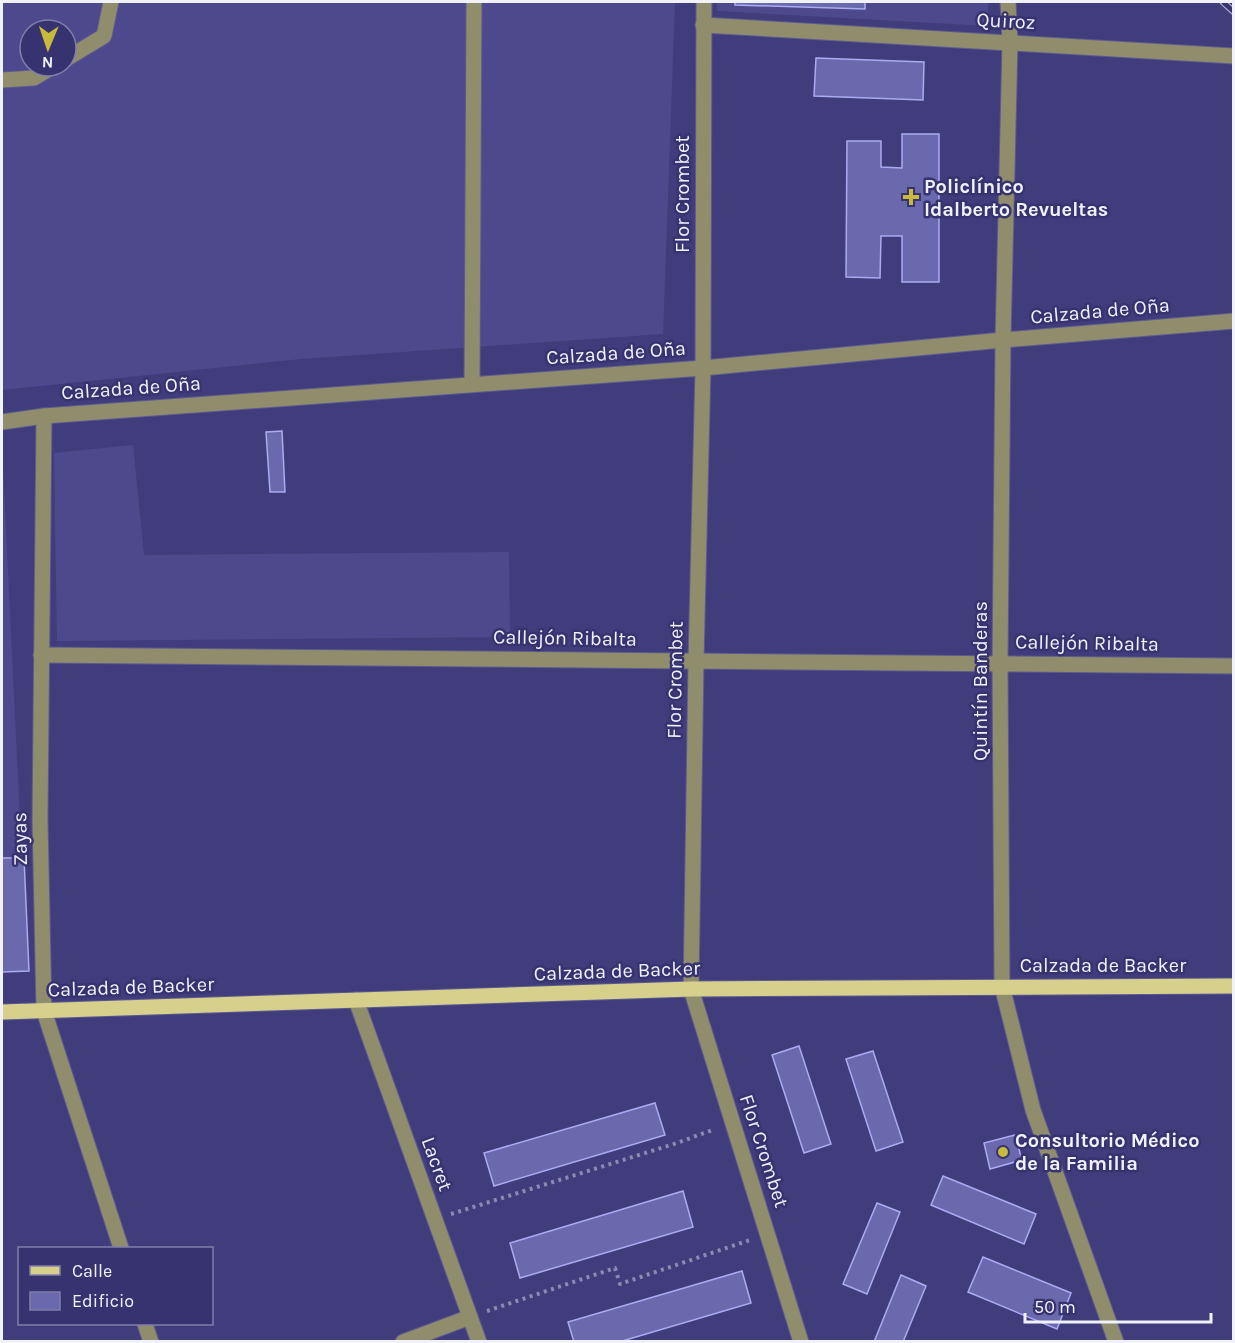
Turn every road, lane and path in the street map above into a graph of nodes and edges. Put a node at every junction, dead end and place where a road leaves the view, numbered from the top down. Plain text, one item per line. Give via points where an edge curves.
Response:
1 (111, 2) edge
2 (474, 2) edge
3 (704, 2) edge
4 (1008, 2) edge
5 (703, 25) junction
6 (1010, 42) junction
7 (78, 52) edge
8 (1233, 56) edge
9 (34, 78) edge
10 (2, 80) edge
11 (1233, 321) edge
12 (1003, 340) junction
13 (703, 368) junction
14 (472, 384) junction
15 (44, 416) junction
16 (2, 422) edge
17 (41, 655) junction
18 (696, 661) junction
19 (1000, 663) junction
20 (1233, 666) edge
21 (1002, 986) junction
22 (1233, 986) edge
23 (691, 989) junction
24 (356, 1000) junction
25 (44, 1011) junction
26 (2, 1012) edge
27 (733, 1123) junction
28 (435, 1219) junction
29 (768, 1234) junction
30 (121, 1247) edge
31 (470, 1317) junction
32 (146, 1325) edge
33 (151, 1341) edge
34 (403, 1341) edge
35 (478, 1341) edge
36 (801, 1341) edge
37 (1116, 1341) edge

1 - 7 street via 104,36
2 - 14 street
3 - 5 street, Flor Crombet
4 - 6 street, Quintín Banderas
5 - 6 street, Quiroz
5 - 13 street, Flor Crombet
6 - 8 street, Quiroz
6 - 12 street, Quintín Banderas
9 - 10 street
11 - 12 street, Calzada de Oña
12 - 13 street, Calzada de Oña
12 - 19 street, Quintín Banderas
13 - 14 street, Calzada de Oña
13 - 18 street, Flor Crombet
14 - 15 street, Calzada de Oña
15 - 16 street, Calzada de Oña
15 - 17 street, Zayas
17 - 18 street, Callejón Ribalta
17 - 25 street, Zayas
18 - 19 street, Callejón Ribalta
18 - 23 street, Flor Crombet
19 - 20 street, Callejón Ribalta
19 - 21 street, Quintín Banderas
21 - 22 main road, Calzada de Backer
21 - 23 main road, Calzada de Backer
21 - 37 street, Quintín Banderas via 1033,1110
23 - 24 main road, Calzada de Backer
23 - 27 street, Flor Crombet
24 - 25 main road, Calzada de Backer
24 - 28 street, Lacret
25 - 26 main road, Calzada de Backer
25 - 30 street, Zayas
27 - 28 path
27 - 29 street, Flor Crombet
28 - 31 street, Lacret
29 - 31 path via 620,1284 615,1268
29 - 36 street, Flor Crombet
31 - 34 street
31 - 35 street, Lacret
32 - 33 street

